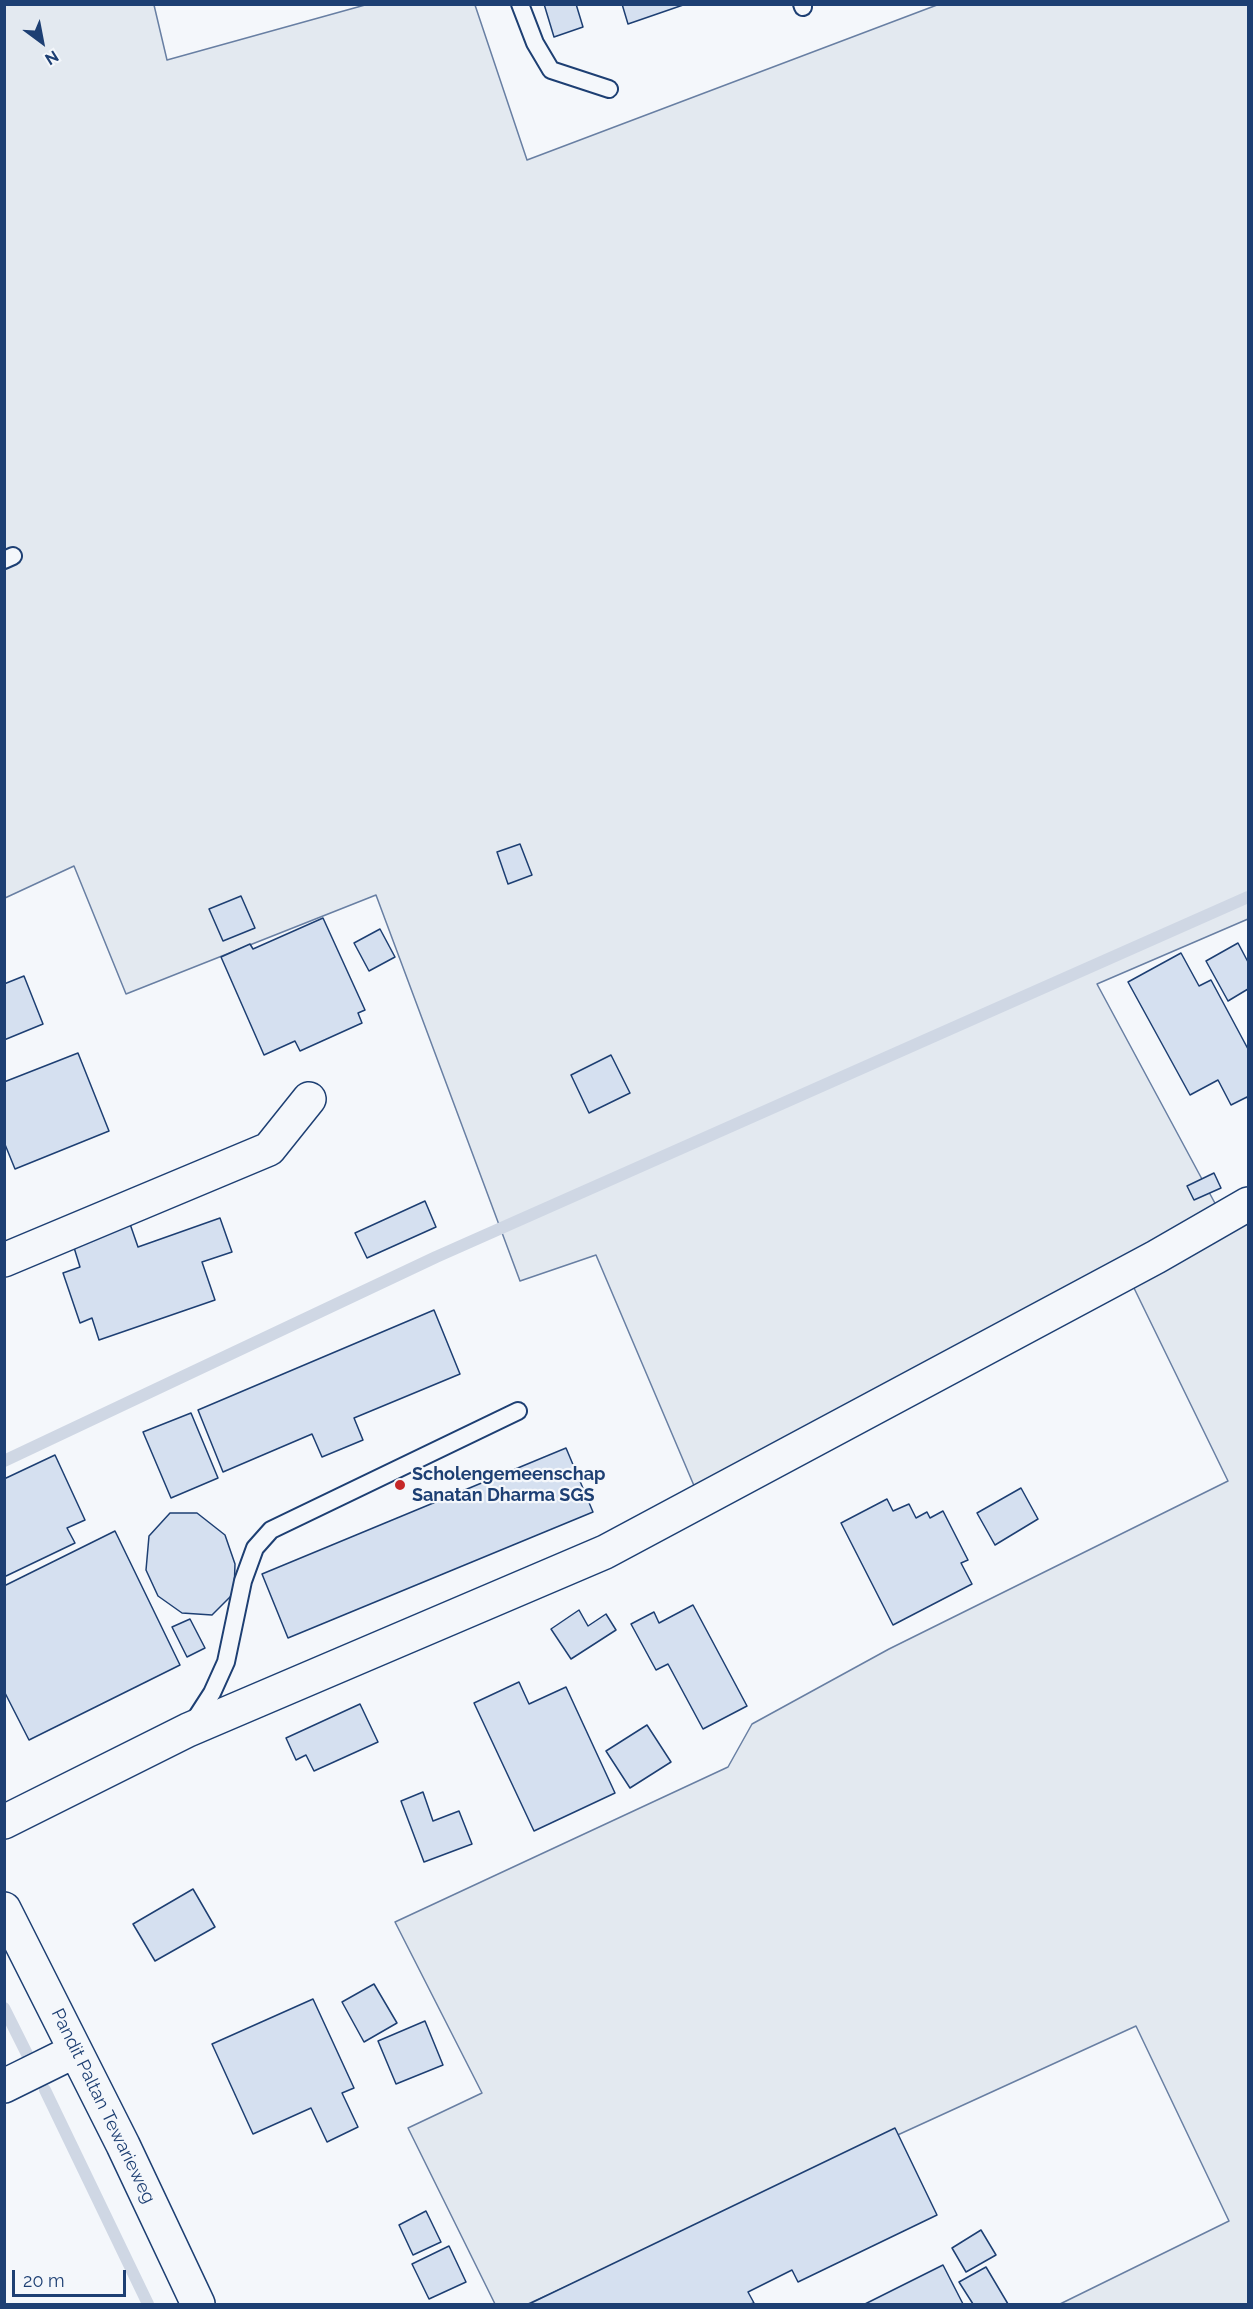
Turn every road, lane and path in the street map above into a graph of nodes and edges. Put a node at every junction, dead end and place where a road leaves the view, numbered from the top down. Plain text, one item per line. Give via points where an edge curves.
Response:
1 (520, 4) edge
2 (609, 89) dead end
3 (309, 1099) dead end
4 (1248, 1204) edge
5 (4, 1260) edge
6 (518, 1411) dead end
7 (188, 1730) junction
8 (4, 1822) edge
9 (4, 1910) edge
10 (75, 2050) junction
11 (4, 2086) edge
12 (198, 2304) edge

1 - 2 lane via 550,70
3 - 5 street via 270,1149
4 - 7 street via 605,1552
6 - 7 lane via 271,1530 255,1548 243,1581 226,1662
7 - 8 street
9 - 10 street, Pandit Paltan Tewarieweg
10 - 11 street
10 - 12 street, Pandit Paltan Tewarieweg

